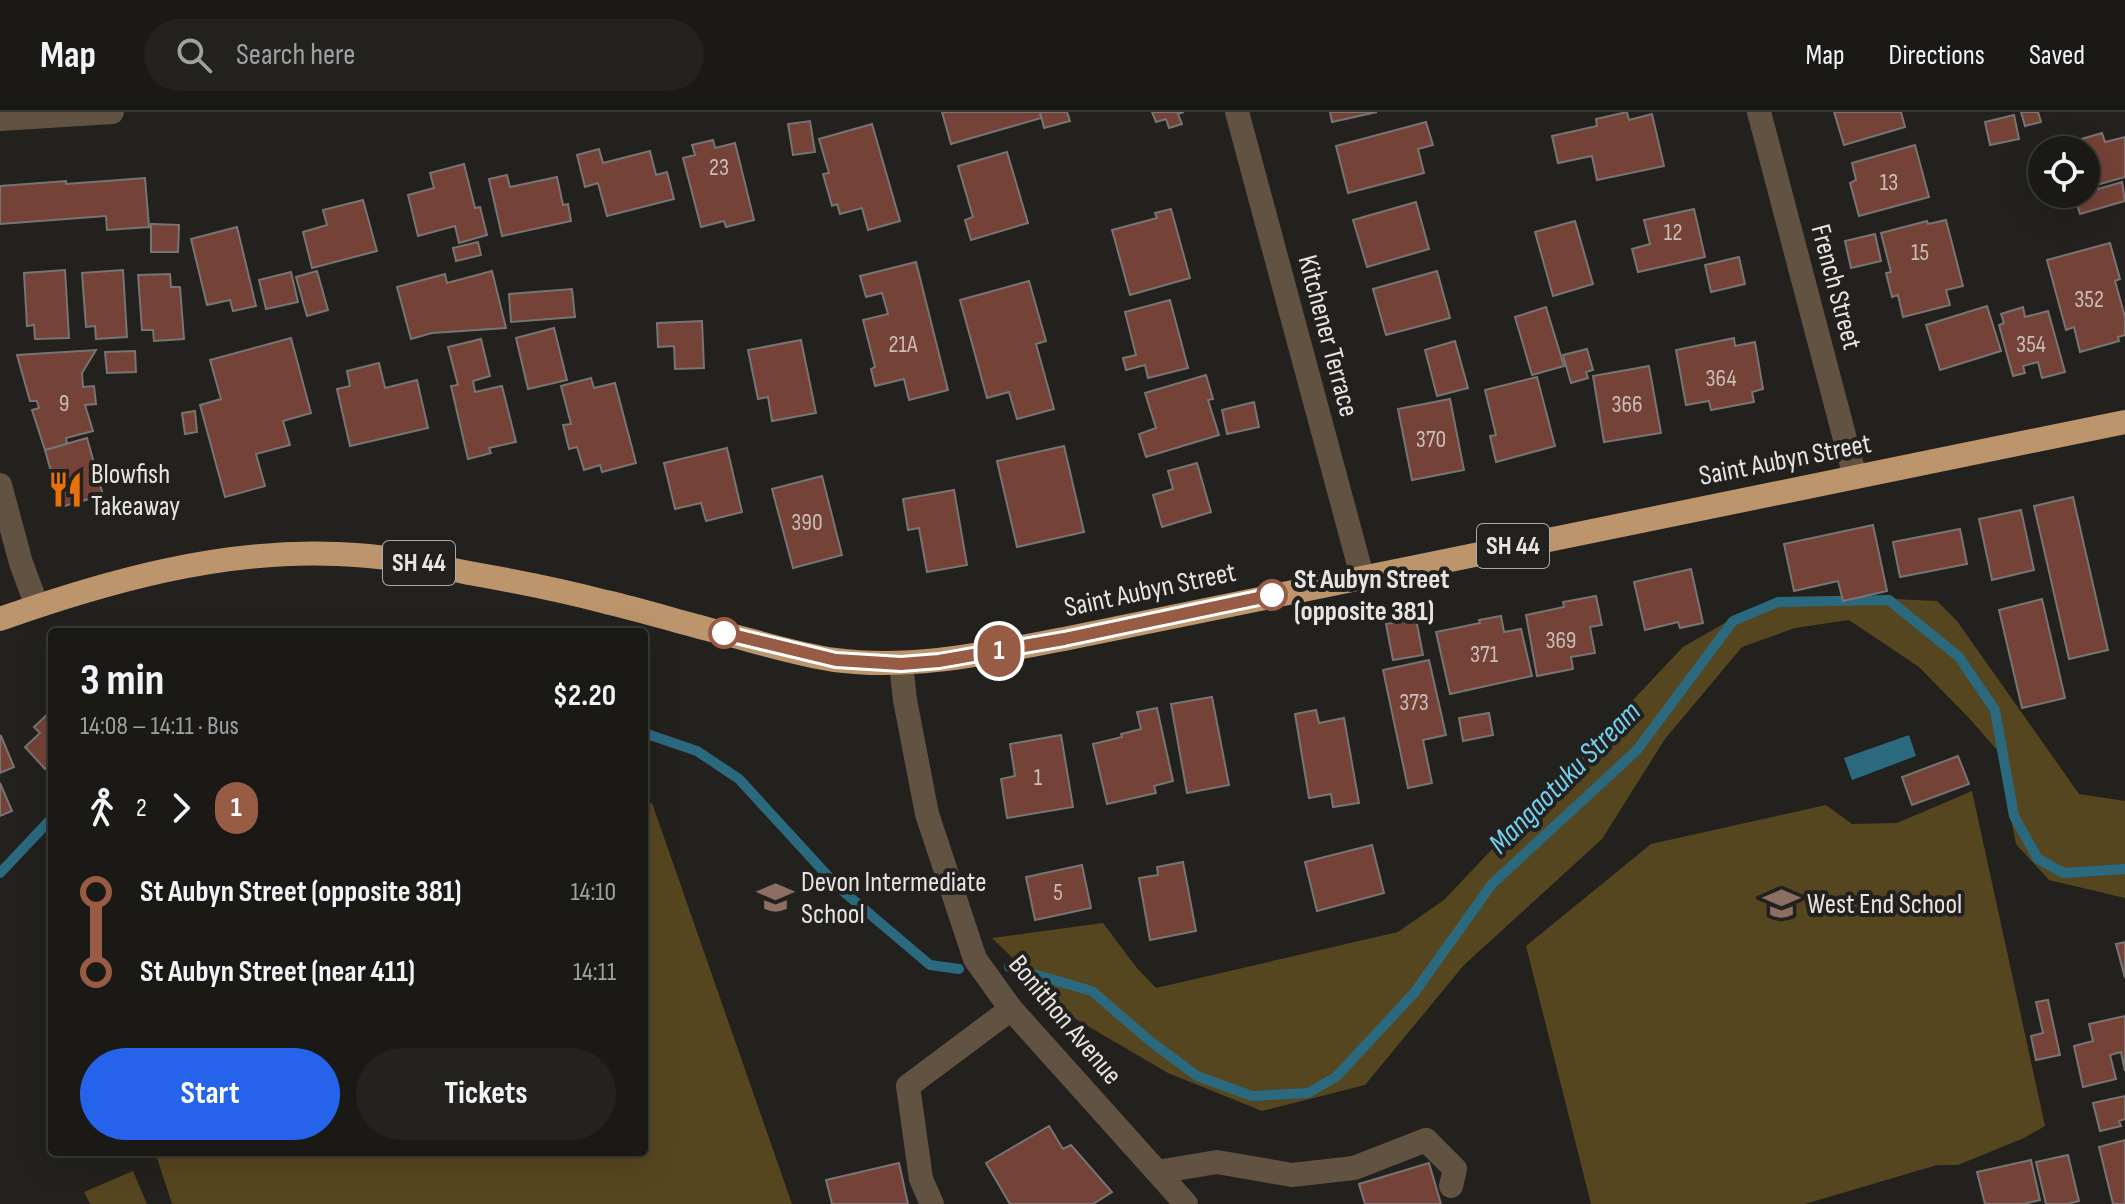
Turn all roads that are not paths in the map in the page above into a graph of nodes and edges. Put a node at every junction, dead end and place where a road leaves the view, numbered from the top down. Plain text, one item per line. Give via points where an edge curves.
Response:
1 (112, 112) edge
2 (1237, 112) edge
3 (1759, 112) edge
4 (0, 119) edge
5 (2125, 422) edge
6 (1855, 477) junction
7 (0, 485) edge
8 (1362, 576) junction
9 (37, 606) junction
10 (0, 619) edge
11 (901, 664) junction
12 (1011, 1009) junction
13 (1157, 1172) junction
14 (1451, 1186) dead end
15 (932, 1204) edge
16 (1186, 1204) edge

1 - 4 street
2 - 8 street, Kitchener Terrace
3 - 6 street, French Street
5 - 6 highway, Saint Aubyn Street / SH 44
6 - 8 highway, Saint Aubyn Street / SH 44
7 - 9 street
8 - 11 highway, Saint Aubyn Street / SH 44 via 1050,641
9 - 10 highway, Saint Aubyn Street / SH 44
9 - 11 highway, Saint Aubyn Street / SH 44 via 209,561 336,554 426,564 606,601 836,660
11 - 12 street, Bonithon Avenue via 927,814 950,888 975,959
12 - 13 street, Bonithon Avenue
12 - 15 street via 908,1086 921,1179
13 - 14 street via 1217,1162 1292,1175 1354,1168 1426,1140 1455,1169
13 - 16 street, Bonithon Avenue

